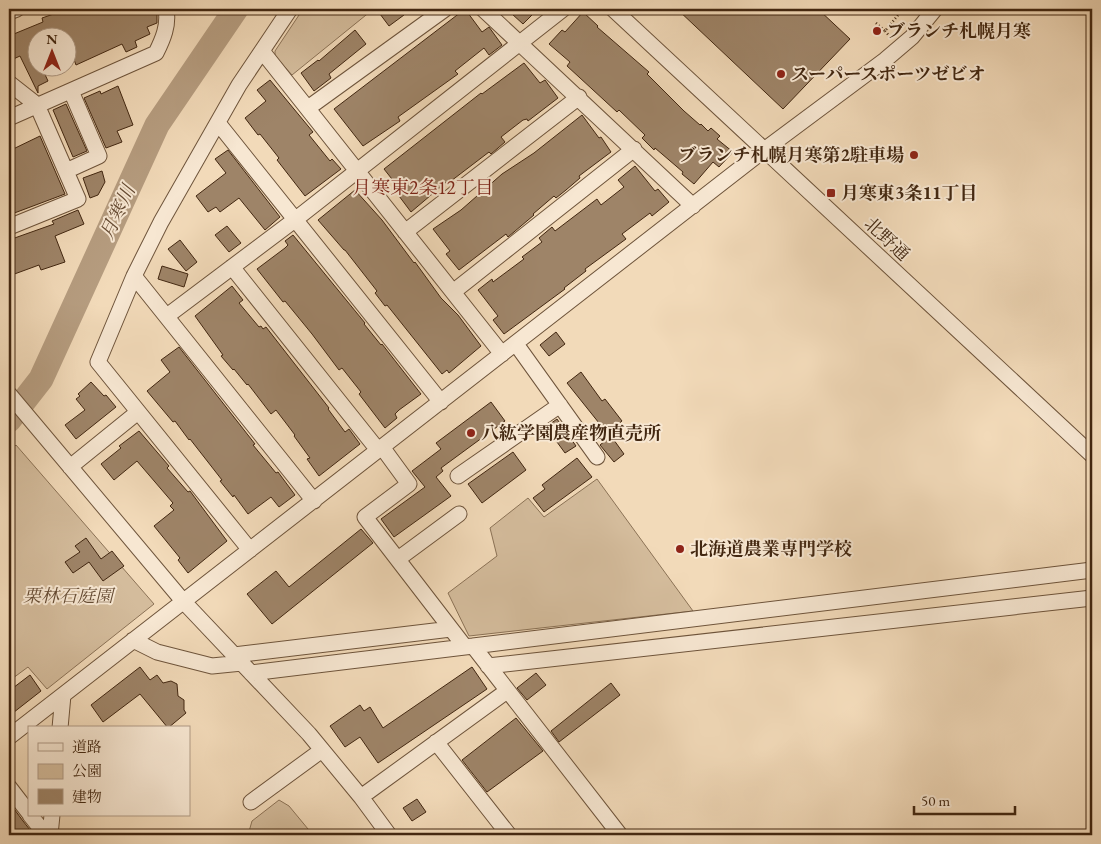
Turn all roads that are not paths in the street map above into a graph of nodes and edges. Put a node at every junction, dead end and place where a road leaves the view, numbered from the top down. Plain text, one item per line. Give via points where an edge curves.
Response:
1 (17, 9) edge
2 (166, 9) edge
3 (290, 9) edge
4 (445, 9) edge
5 (483, 9) edge
6 (563, 9) edge
7 (613, 9) edge
8 (935, 9) edge
9 (9, 12) edge
10 (521, 43) junction
11 (262, 51) junction
12 (9, 82) edge
13 (71, 91) junction
14 (579, 97) junction
15 (38, 105) junction
16 (308, 108) junction
17 (9, 118) edge
18 (218, 123) junction
19 (634, 150) junction
20 (764, 150) junction
21 (66, 171) junction
22 (356, 171) junction
23 (693, 206) junction
24 (296, 219) junction
25 (9, 227) edge
26 (405, 232) junction
27 (232, 267) junction
28 (134, 276) junction
29 (453, 292) junction
30 (168, 316) junction
31 (516, 344) junction
32 (502, 354) junction
33 (9, 394) edge
34 (441, 402) junction
35 (560, 405) junction
36 (138, 412) junction
37 (380, 449) junction
38 (1092, 455) edge
39 (597, 457) dead end
40 (70, 467) junction
41 (458, 476) dead end
42 (314, 501) junction
43 (458, 514) dead end
44 (250, 550) junction
45 (398, 559) junction
46 (1092, 570) edge
47 (1092, 598) edge
48 (183, 601) junction
49 (451, 629) junction
50 (614, 629) junction
51 (133, 640) junction
52 (469, 647) junction
53 (616, 652) junction
54 (242, 664) junction
55 (488, 666) junction
56 (507, 691) junction
57 (63, 695) junction
58 (60, 726) edge
59 (9, 737) edge
60 (436, 742) junction
61 (322, 750) junction
62 (9, 787) edge
63 (361, 797) junction
64 (250, 802) dead end
65 (28, 811) edge
66 (32, 816) edge
67 (52, 816) edge
68 (46, 835) edge
69 (50, 835) edge
70 (389, 835) edge
71 (509, 835) edge
72 (620, 835) edge

1 - 9 street
2 - 13 street via 168,18 156,54
3 - 11 street
4 - 16 street
5 - 10 street
6 - 10 street
7 - 20 street, 北野通
8 - 20 street via 912,37 885,60
10 - 14 street
10 - 22 street
11 - 16 street
11 - 18 street
12 - 15 street
13 - 15 street
13 - 21 street via 99,156
14 - 19 street
14 - 26 street
15 - 17 street
15 - 21 street
16 - 22 street
18 - 24 street
18 - 28 street
19 - 23 street
19 - 29 street
20 - 23 street
20 - 38 street, 北野通
21 - 25 street via 78,199
22 - 24 street
22 - 26 street
23 - 31 street
24 - 27 street
24 - 34 street
26 - 29 street
27 - 30 street
27 - 37 street
28 - 30 street
28 - 36 street via 98,362
29 - 32 street
30 - 42 street
31 - 32 street
31 - 35 street
32 - 34 street
33 - 40 street
34 - 37 street
35 - 39 street
35 - 41 street
36 - 40 street
36 - 44 street
37 - 42 street
37 - 45 street via 409,484 365,517
40 - 48 street
42 - 44 street
43 - 45 street
44 - 48 street
45 - 49 street
46 - 50 street
47 - 53 street
48 - 51 street
48 - 54 street
49 - 52 street
49 - 54 street
50 - 52 street
50 - 53 street
51 - 54 street via 156,652 212,666
51 - 57 street
52 - 54 street
52 - 55 street
53 - 55 street
54 - 61 street
55 - 56 street
56 - 60 street
56 - 72 street
57 - 58 street
57 - 59 street
60 - 63 street
60 - 71 street
61 - 63 street
61 - 64 street
62 - 65 street
63 - 70 street
66 - 68 street
67 - 69 street

